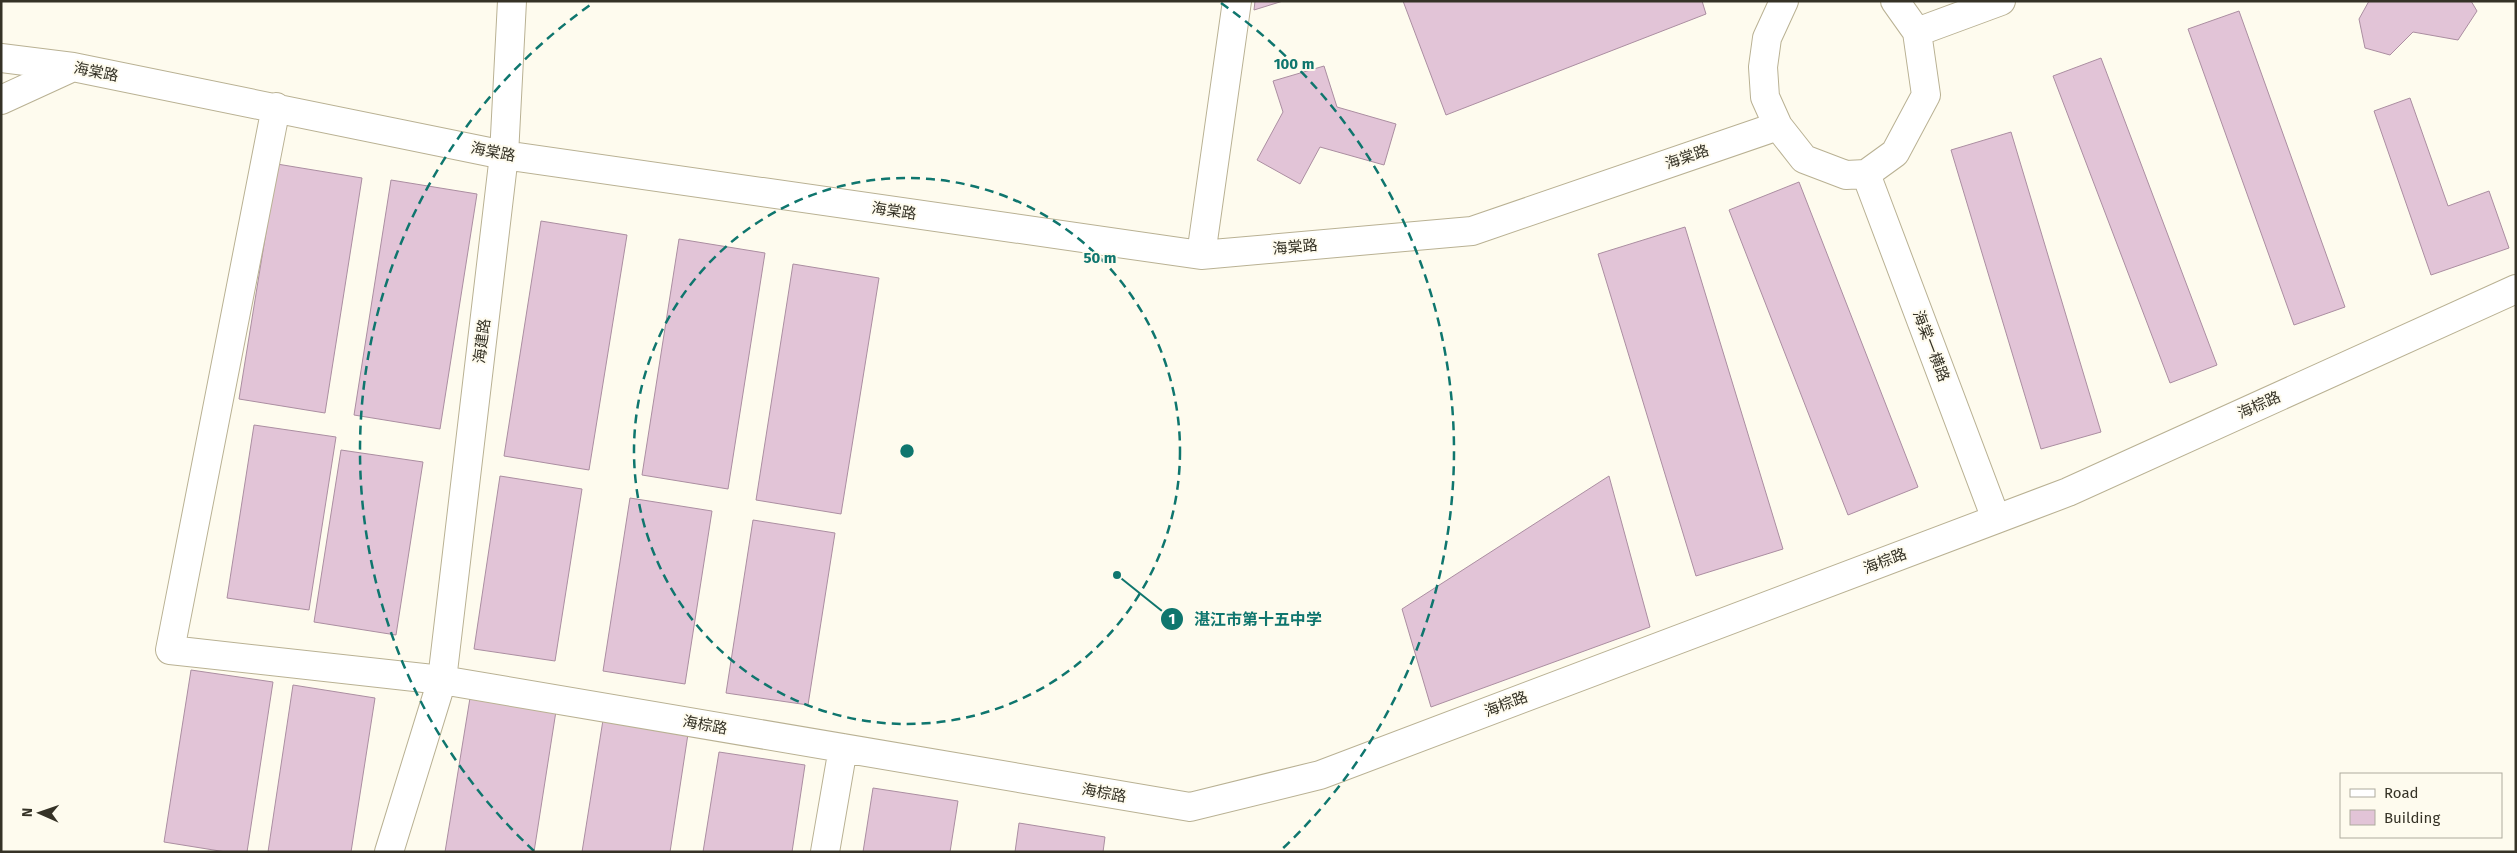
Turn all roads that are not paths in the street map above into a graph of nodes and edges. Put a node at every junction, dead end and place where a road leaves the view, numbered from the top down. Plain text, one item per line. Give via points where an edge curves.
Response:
1 (512, 1) edge
2 (1236, 1) edge
3 (1784, 1) edge
4 (1895, 1) edge
5 (2002, 1) edge
6 (1917, 32) junction
7 (1, 58) edge
8 (73, 67) junction
9 (1, 100) edge
10 (276, 107) junction
11 (1778, 126) junction
12 (504, 155) junction
13 (1866, 174) junction
14 (1201, 255) junction
15 (2516, 289) edge
16 (1996, 519) junction
17 (442, 680) junction
18 (843, 748) junction
19 (389, 852) edge
20 (825, 852) edge

1 - 12 street, 海建路
2 - 14 street
3 - 11 street via 1767,38 1763,67 1765,97
4 - 6 street
5 - 6 street
6 - 13 street via 1926,95 1895,153
7 - 8 street, 海棠路
8 - 9 street
8 - 10 street, 海棠路
10 - 12 street, 海棠路
10 - 17 street, 海棕路 via 170,650
11 - 13 street via 1804,159 1846,175
11 - 14 street, 海棠路 via 1472,231
12 - 14 street, 海棠路
12 - 17 street, 海建路
13 - 16 street, 海棠一横路
15 - 16 street, 海棕路 via 2068,492
16 - 18 street, 海棕路 via 1320,775 1190,807
17 - 18 street, 海棕路
17 - 19 street, 海建路
18 - 20 street

